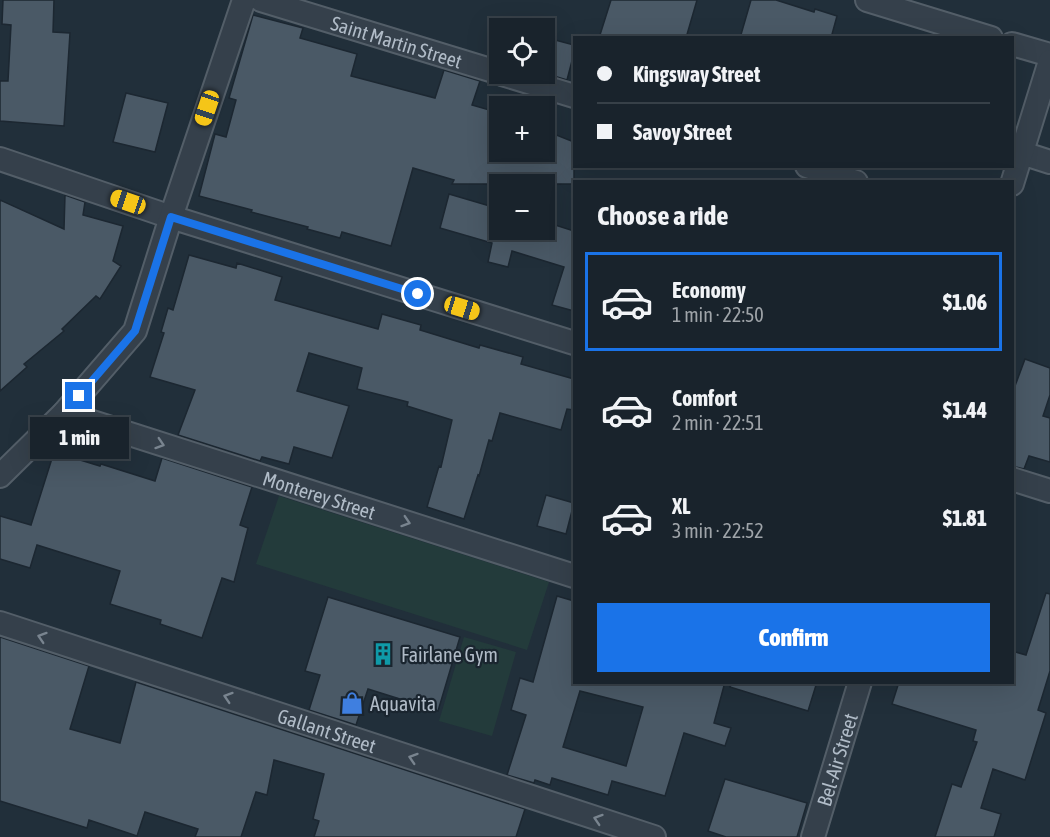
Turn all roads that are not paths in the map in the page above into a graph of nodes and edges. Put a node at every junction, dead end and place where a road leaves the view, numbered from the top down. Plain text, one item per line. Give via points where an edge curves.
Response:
1 (244, 0) edge
2 (261, 0) edge
3 (867, 0) edge
4 (984, 36) edge
5 (1014, 45) edge
6 (1050, 55) edge
7 (1050, 61) edge
8 (489, 69) edge
9 (536, 84) edge
10 (573, 96) edge
11 (1022, 153) junction
12 (0, 159) edge
13 (1050, 162) edge
14 (813, 168) edge
15 (850, 180) edge
16 (1013, 180) edge
17 (171, 217) junction
18 (573, 343) edge
19 (64, 413) junction
20 (0, 476) edge
21 (1014, 480) edge
22 (1050, 491) edge
23 (573, 576) edge
24 (0, 623) edge
25 (859, 684) edge
26 (654, 837) edge
27 (813, 837) edge

1 - 17 street
2 - 8 street, Saint Martin Street
3 - 4 street
5 - 6 street
7 - 11 street
9 - 10 street, Saint Martin Street
11 - 13 street
11 - 16 street
12 - 17 street
14 - 15 street
17 - 18 street
17 - 19 street via 135,331
19 - 20 street
19 -> 23 street, Monterey Street
21 - 22 street
26 -> 24 street, Gallant Street
25 - 27 street, Bel-Air Street

